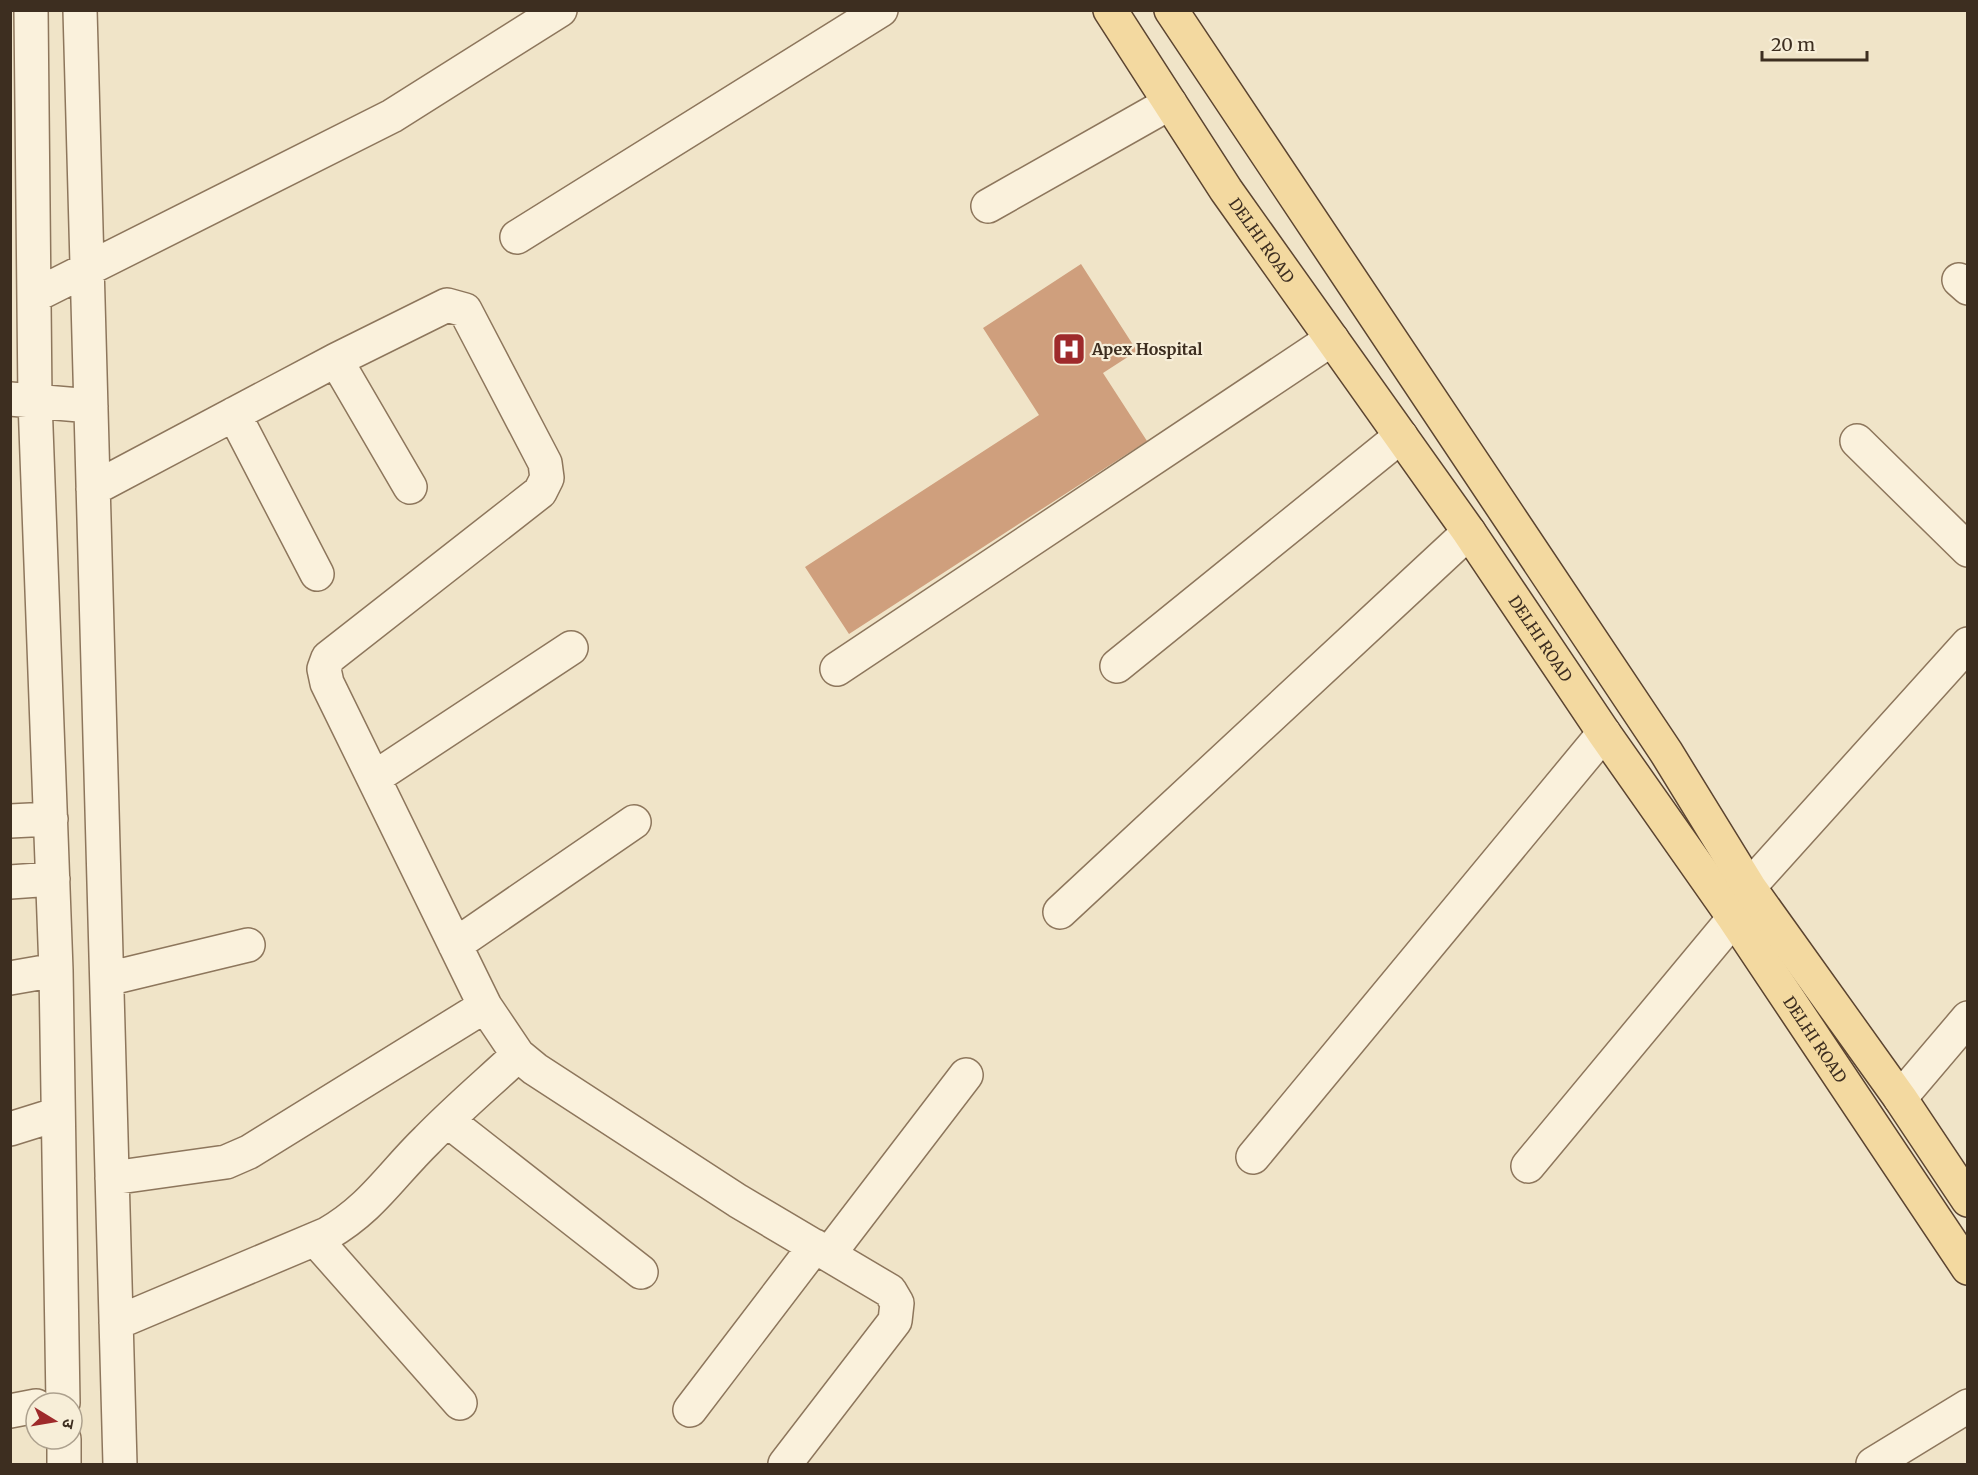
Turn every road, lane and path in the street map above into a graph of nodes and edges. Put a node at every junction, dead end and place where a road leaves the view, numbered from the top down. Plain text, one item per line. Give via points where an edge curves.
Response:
1 (30, 10) edge
2 (80, 10) edge
3 (881, 10) edge
4 (1110, 10) edge
5 (1171, 10) edge
6 (553, 13) edge
7 (1170, 103) junction
8 (988, 206) dead end
9 (517, 237) dead end
10 (87, 271) junction
11 (34, 296) junction
12 (1332, 339) junction
13 (336, 360) junction
14 (23, 400) edge
15 (91, 406) junction
16 (234, 414) junction
17 (1401, 436) junction
18 (1857, 441) dead end
19 (410, 486) dead end
20 (93, 489) junction
21 (1469, 532) junction
22 (1968, 550) edge
23 (317, 574) dead end
24 (1968, 644) edge
25 (571, 648) dead end
26 (1117, 666) dead end
27 (837, 669) dead end
28 (1604, 733) junction
29 (374, 778) junction
30 (51, 819) junction
31 (10, 821) edge
32 (634, 822) dead end
33 (52, 879) junction
34 (10, 882) edge
35 (1749, 887) junction
36 (1060, 912) dead end
37 (1734, 918) junction
38 (248, 945) dead end
39 (455, 945) junction
40 (56, 970) junction
41 (10, 978) edge
42 (107, 979) junction
43 (485, 1006) junction
44 (1968, 1018) edge
45 (518, 1055) junction
46 (966, 1075) dead end
47 (1900, 1098) junction
48 (58, 1114) junction
49 (448, 1121) junction
50 (10, 1129) edge
51 (1253, 1157) dead end
52 (1528, 1166) dead end
53 (112, 1178) junction
54 (1968, 1200) edge
55 (315, 1239) junction
56 (822, 1250) junction
57 (1968, 1268) edge
58 (642, 1272) dead end
59 (116, 1323) junction
60 (54, 1391) edge
61 (460, 1403) dead end
62 (1968, 1406) edge
63 (690, 1410) dead end
64 (120, 1464) edge
65 (785, 1464) edge
66 (1874, 1464) edge

1 - 11 street
2 - 10 street
3 - 9 street
4 - 7 main road, DELHI ROAD
5 - 35 main road via 1666,752
6 - 10 street via 392,116
7 - 8 street
7 - 12 main road, DELHI ROAD via 1226,190
10 - 11 street
10 - 15 street
11 - 14 street
12 - 17 main road, DELHI ROAD
12 - 27 street
13 - 16 street
13 - 19 street
13 - 29 street via 447,305 465,310 546,463 547,478 540,492 328,658 324,669 327,683
14 - 15 street
14 - 30 street
15 - 20 street
16 - 20 street
16 - 23 street
17 - 21 main road, DELHI ROAD
17 - 26 street
18 - 22 street
20 - 42 street
21 - 28 main road, DELHI ROAD
21 - 36 street
24 - 35 street
25 - 29 street
28 - 37 main road, DELHI ROAD
28 - 51 street
29 - 39 street
30 - 31 street
30 - 33 street
32 - 39 street
33 - 34 street
33 - 40 street
35 - 47 main road
37 - 52 street
37 - 57 main road, DELHI ROAD
38 - 42 street
39 - 43 street
40 - 41 street
40 - 48 street
42 - 53 street
43 - 45 street
43 - 53 street via 249,1152 226,1162
44 - 47 street
45 - 49 street
45 - 56 street via 738,1201
46 - 56 street
47 - 54 main road
48 - 50 street
48 - 60 street
49 - 55 street via 372,1202 351,1220
49 - 58 street
53 - 59 street
55 - 59 street
55 - 61 street
56 - 63 street
56 - 65 street via 890,1291 897,1303 895,1321
59 - 64 street
62 - 66 street

